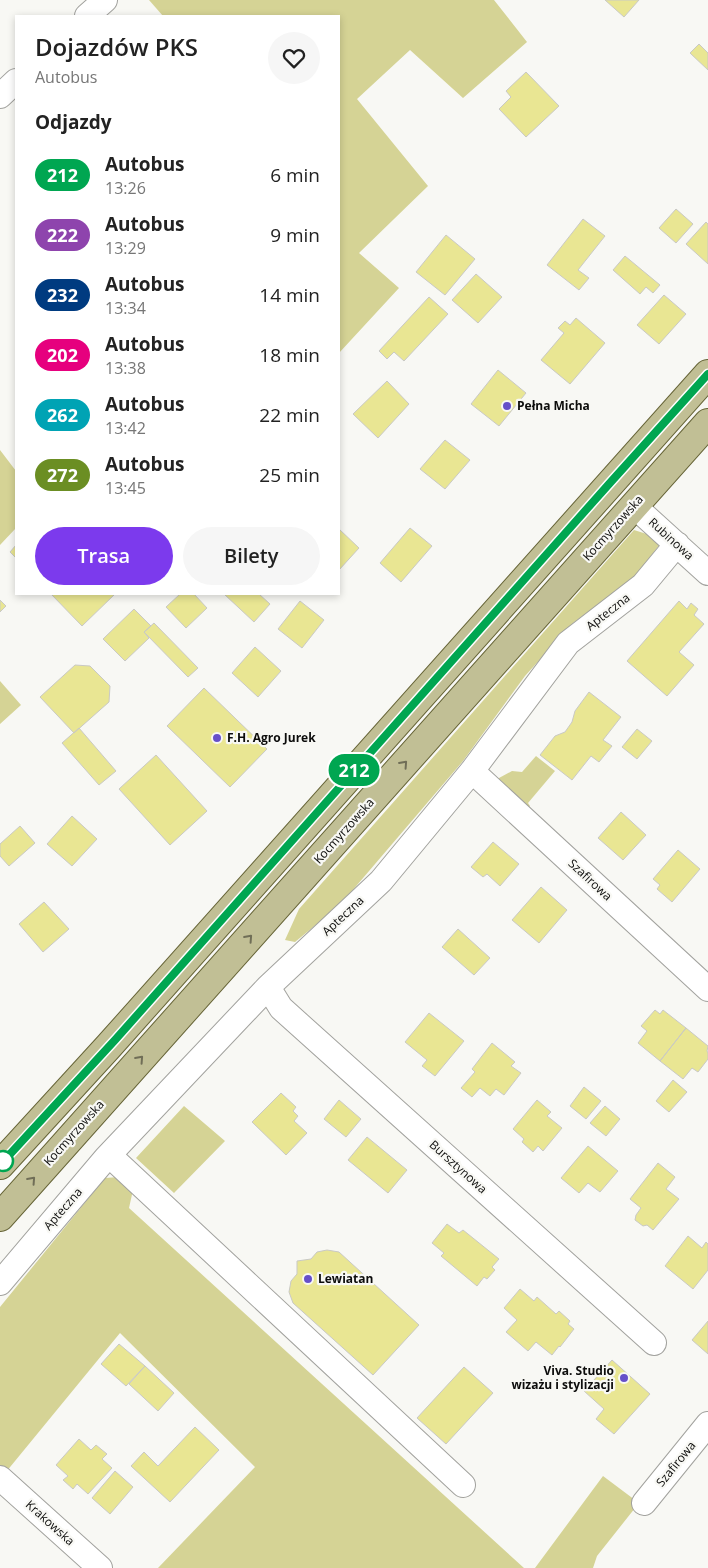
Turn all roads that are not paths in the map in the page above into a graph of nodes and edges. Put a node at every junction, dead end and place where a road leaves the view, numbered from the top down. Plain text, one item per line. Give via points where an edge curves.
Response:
1 (105, 0) edge
2 (88, 15) edge
3 (15, 82) edge
4 (0, 96) edge
5 (708, 374) edge
6 (708, 423) edge
7 (633, 505) junction
8 (677, 544) junction
9 (708, 572) edge
10 (472, 771) junction
11 (268, 987) junction
12 (708, 989) edge
13 (109, 1155) junction
14 (0, 1164) edge
15 (0, 1217) edge
16 (0, 1283) edge
17 (654, 1343) dead end
18 (708, 1424) edge
19 (0, 1478) edge
20 (463, 1484) dead end
21 (644, 1504) dead end
22 (100, 1568) edge

1 - 2 street
3 - 4 street
5 - 14 main road via 115,1040
6 - 7 main road, Kocmyrzowska
7 - 8 street, Rubinowa
15 -> 7 main road, Kocmyrzowska
8 - 9 street, Rubinowa
8 - 10 street, Apteczna via 642,585 568,643
10 - 11 street, Apteczna via 381,881
10 - 12 street, Szafirowa
11 - 13 street, Apteczna
11 - 17 street, Bursztynowa via 281,1008
13 - 16 street, Apteczna
13 - 20 street
18 - 21 street, Szafirowa
19 - 22 street, Krakowska

